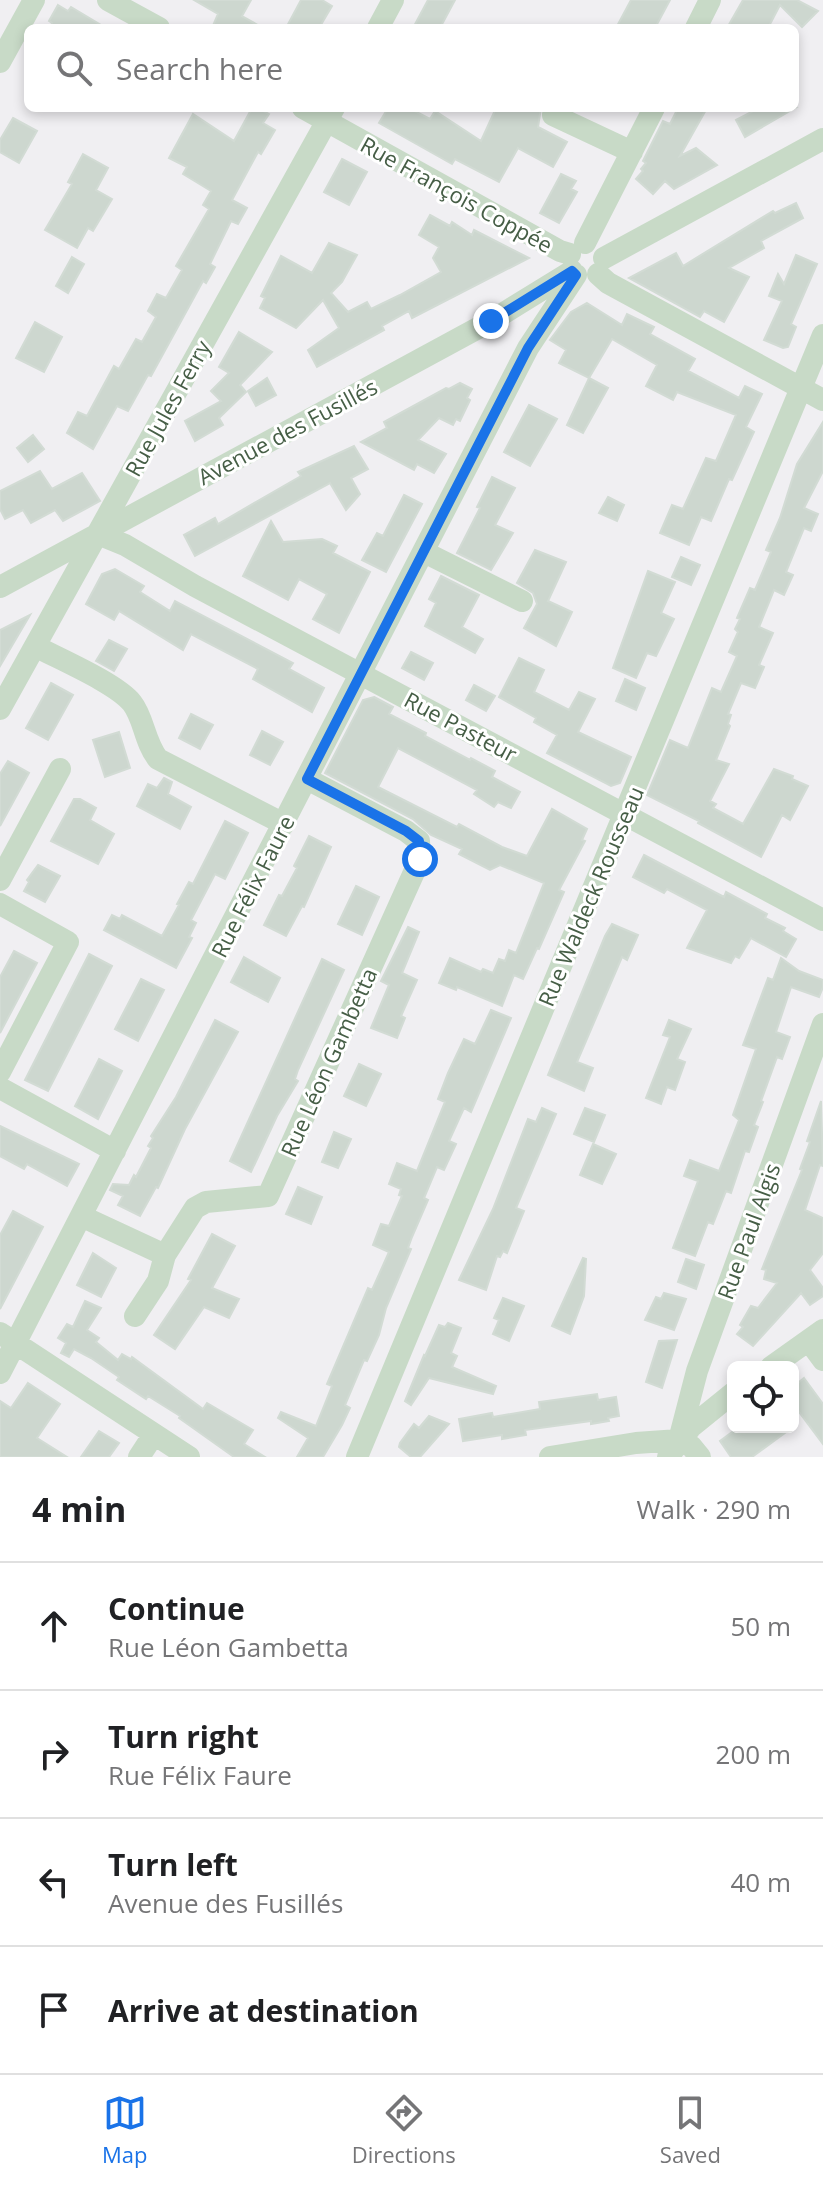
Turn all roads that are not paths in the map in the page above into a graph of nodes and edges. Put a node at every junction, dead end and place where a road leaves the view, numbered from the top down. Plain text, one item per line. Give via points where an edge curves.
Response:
1 (34, 0) edge
2 (108, 0) edge
3 (393, 0) edge
4 (710, 0) edge
5 (152, 24) edge
6 (380, 24) edge
7 (698, 24) edge
8 (0, 62) edge
9 (652, 112) edge
10 (330, 114) edge
11 (553, 115) dead end
12 (823, 139) edge
13 (632, 152) junction
14 (584, 263) junction
15 (823, 335) edge
16 (801, 388) junction
17 (823, 400) edge
18 (98, 534) junction
19 (424, 552) junction
20 (0, 587) edge
21 (522, 601) dead end
22 (35, 646) junction
23 (362, 673) junction
24 (0, 709) edge
25 (60, 769) dead end
26 (307, 779) junction
27 (624, 814) junction
28 (284, 824) junction
29 (0, 880) edge
30 (0, 904) edge
31 (823, 920) edge
32 (823, 1024) edge
33 (0, 1072) edge
34 (0, 1088) edge
35 (115, 1151) junction
36 (81, 1216) junction
37 (165, 1255) junction
38 (135, 1316) dead end
39 (816, 1335) edge
40 (8, 1338) edge
41 (823, 1360) edge
42 (779, 1361) edge
43 (0, 1373) edge
44 (727, 1398) edge
45 (154, 1434) junction
46 (674, 1448) edge
47 (139, 1457) edge
48 (189, 1457) edge
49 (357, 1457) edge
50 (550, 1457) edge
51 (700, 1457) edge

1 - 8 street
2 - 5 street
3 - 6 street
4 - 7 street
9 - 13 street, Rue Félix Faure
10 - 14 street, Rue François Coppée
10 - 18 street, Rue Jules Ferry
11 - 13 street
12 - 14 street, Avenue des Fusillés
13 - 14 street, Rue Félix Faure
14 - 16 street, Rue François Coppée via 608,283
14 - 18 street, Avenue des Fusillés via 503,314
14 - 19 street, Rue Félix Faure via 528,348
15 - 16 street, Rue Waldeck Rousseau
16 - 17 street, Rue François Coppée
16 - 27 street, Rue Waldeck Rousseau
18 - 20 street, Avenue des Fusillés
18 - 22 street, Rue Jules Ferry
18 - 23 street, Rue Pasteur
19 - 21 street
19 - 23 street, Rue Félix Faure
22 - 24 street, Rue Jules Ferry
22 - 28 street via 122,693 134,705 158,759
23 - 26 street, Rue Félix Faure
23 - 27 street, Rue Pasteur
25 - 29 street
26 - 28 street, Rue Félix Faure
26 - 37 street, Rue Léon Gambetta via 406,831 419,841 420,859 268,1196 206,1202 195,1208
27 - 31 street, Rue Pasteur
27 - 49 street, Rue Waldeck Rousseau
28 - 35 street, Rue Félix Faure
30 - 33 street via 68,942
32 - 46 street, Rue Paul Algis
34 - 35 street
35 - 36 street, Rue Félix Faure
36 - 37 street
36 - 40 street, Rue Félix Faure
37 - 38 street via 158,1281
39 - 41 street
39 - 42 street
40 - 43 street, Rue Félix Faure
40 - 45 street
44 - 46 street
45 - 47 street
45 - 48 street
46 - 50 street via 636,1443
46 - 51 street via 691,1446

